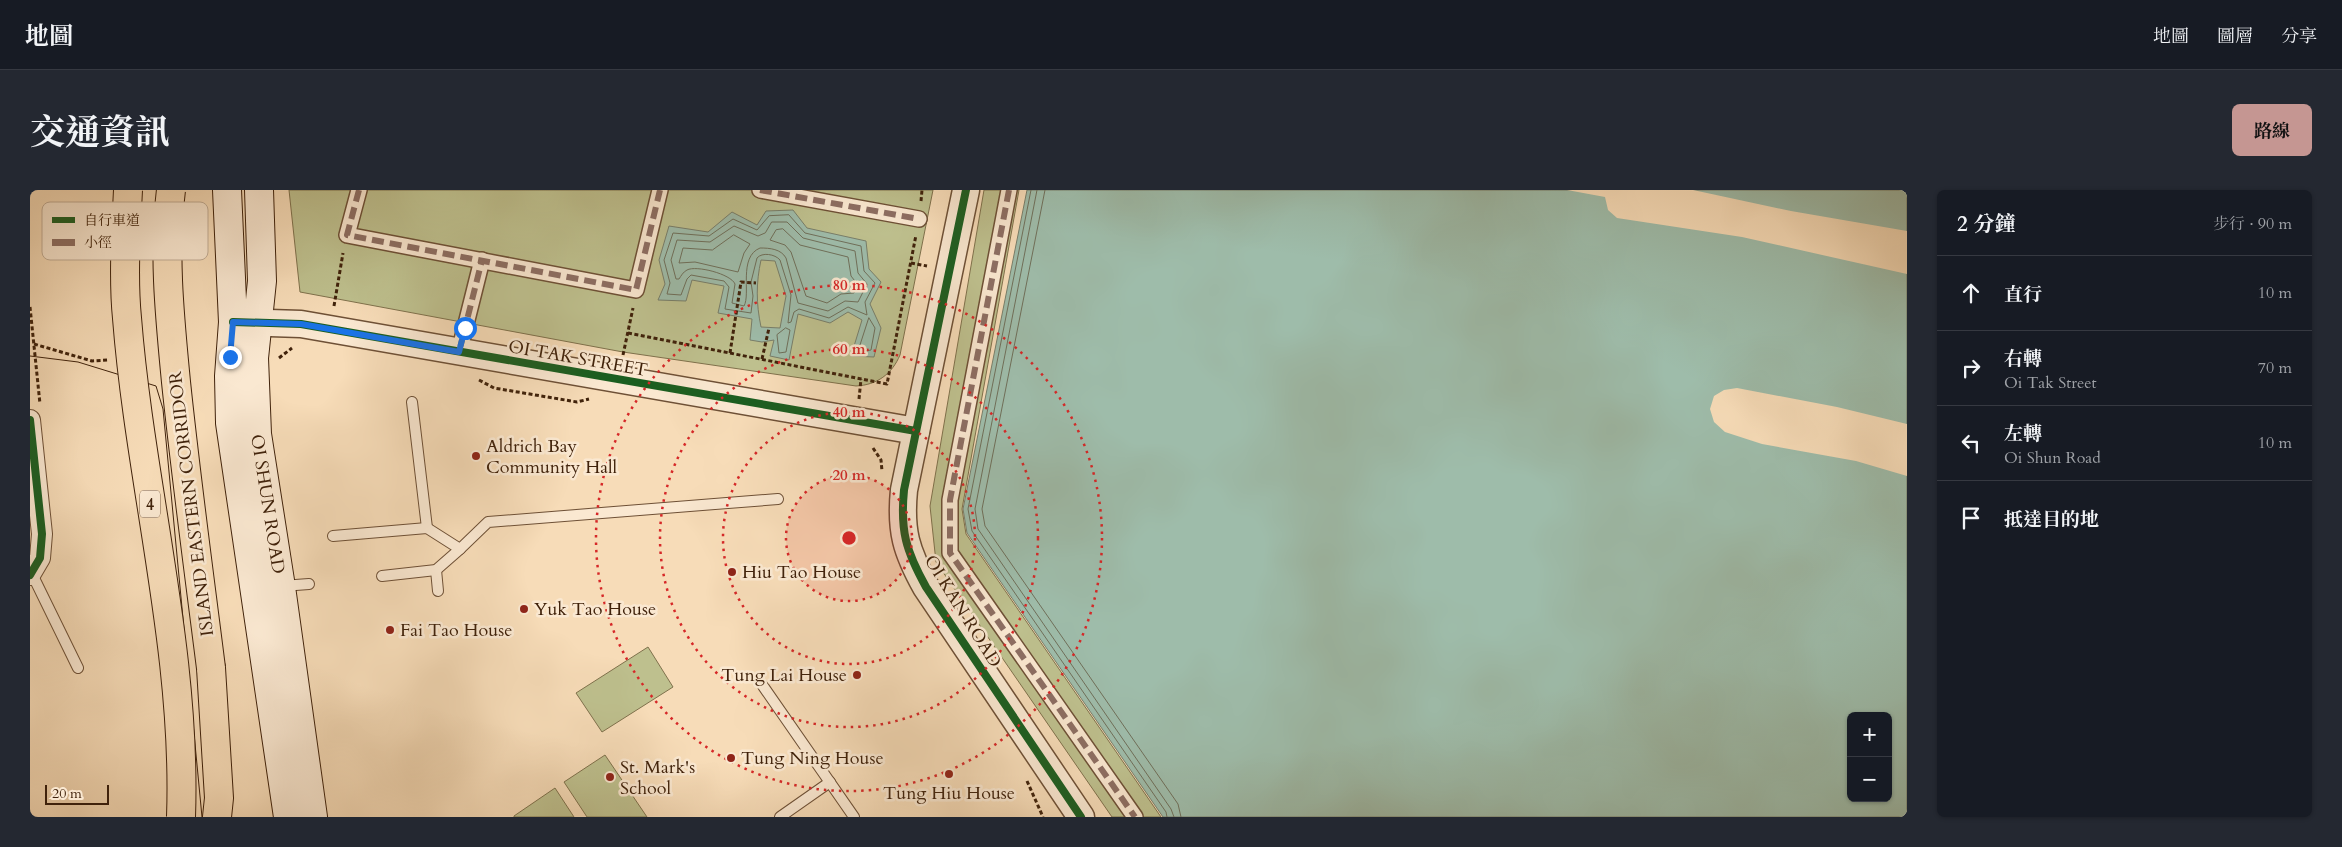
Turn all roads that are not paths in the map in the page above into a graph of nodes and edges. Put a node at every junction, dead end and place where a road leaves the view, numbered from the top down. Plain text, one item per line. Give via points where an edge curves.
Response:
1 (227, 190) edge
2 (258, 190) edge
3 (359, 190) edge
4 (660, 190) edge
5 (760, 190) edge
6 (966, 190) edge
7 (1009, 190) edge
8 (919, 219) road end
9 (127, 260) edge
10 (169, 260) edge
11 (482, 260) junction
12 (246, 322) junction
13 (459, 352) junction
14 (412, 402) dead end
15 (30, 420) edge
16 (916, 432) junction
17 (778, 499) dead end
18 (427, 528) junction
19 (333, 536) dead end
20 (460, 549) junction
21 (436, 570) junction
22 (31, 574) edge
23 (382, 576) dead end
24 (309, 584) dead end
25 (281, 587) junction
26 (438, 591) dead end
27 (78, 668) dead end
28 (762, 686) dead end
29 (830, 782) junction
30 (219, 811) edge
31 (181, 817) edge
32 (288, 817) edge
33 (313, 817) edge
34 (780, 817) edge
35 (854, 817) edge
36 (1082, 817) edge
37 (1135, 817) edge

1 - 12 main road, OI SHUN ROAD
2 - 12 main road, OI SHUN ROAD via 262,281
3 - 11 street via 347,235
4 - 11 street via 636,290
5 - 8 street
6 - 16 street, OI KAN ROAD
7 - 37 street via 950,500 950,553
9 - 31 highway, ISLAND EASTERN CORRIDOR / 4, bridge via 127,317 142,451 171,644 182,776
10 - 30 highway, ISLAND EASTERN CORRIDOR, bridge via 169,309 182,445 211,668
11 - 13 street
12 - 13 street, OI TAK STREET via 301,324
12 - 25 main road, OI SHUN ROAD via 254,358 256,434
12 - 32 main road, OI SHUN ROAD via 229,376 230,423
13 - 16 street, OI TAK STREET
14 - 18 lane
15 - 22 street via 42,534 40,558
16 - 36 street, OI KAN ROAD via 904,490 902,518 906,544 914,565
17 - 20 lane via 488,522
18 - 19 lane
18 - 20 lane
20 - 21 lane
21 - 23 lane
21 - 26 lane
22 - 27 lane
24 - 25 lane
25 - 33 main road, OI SHUN ROAD
28 - 29 lane
29 - 34 lane
29 - 35 lane

